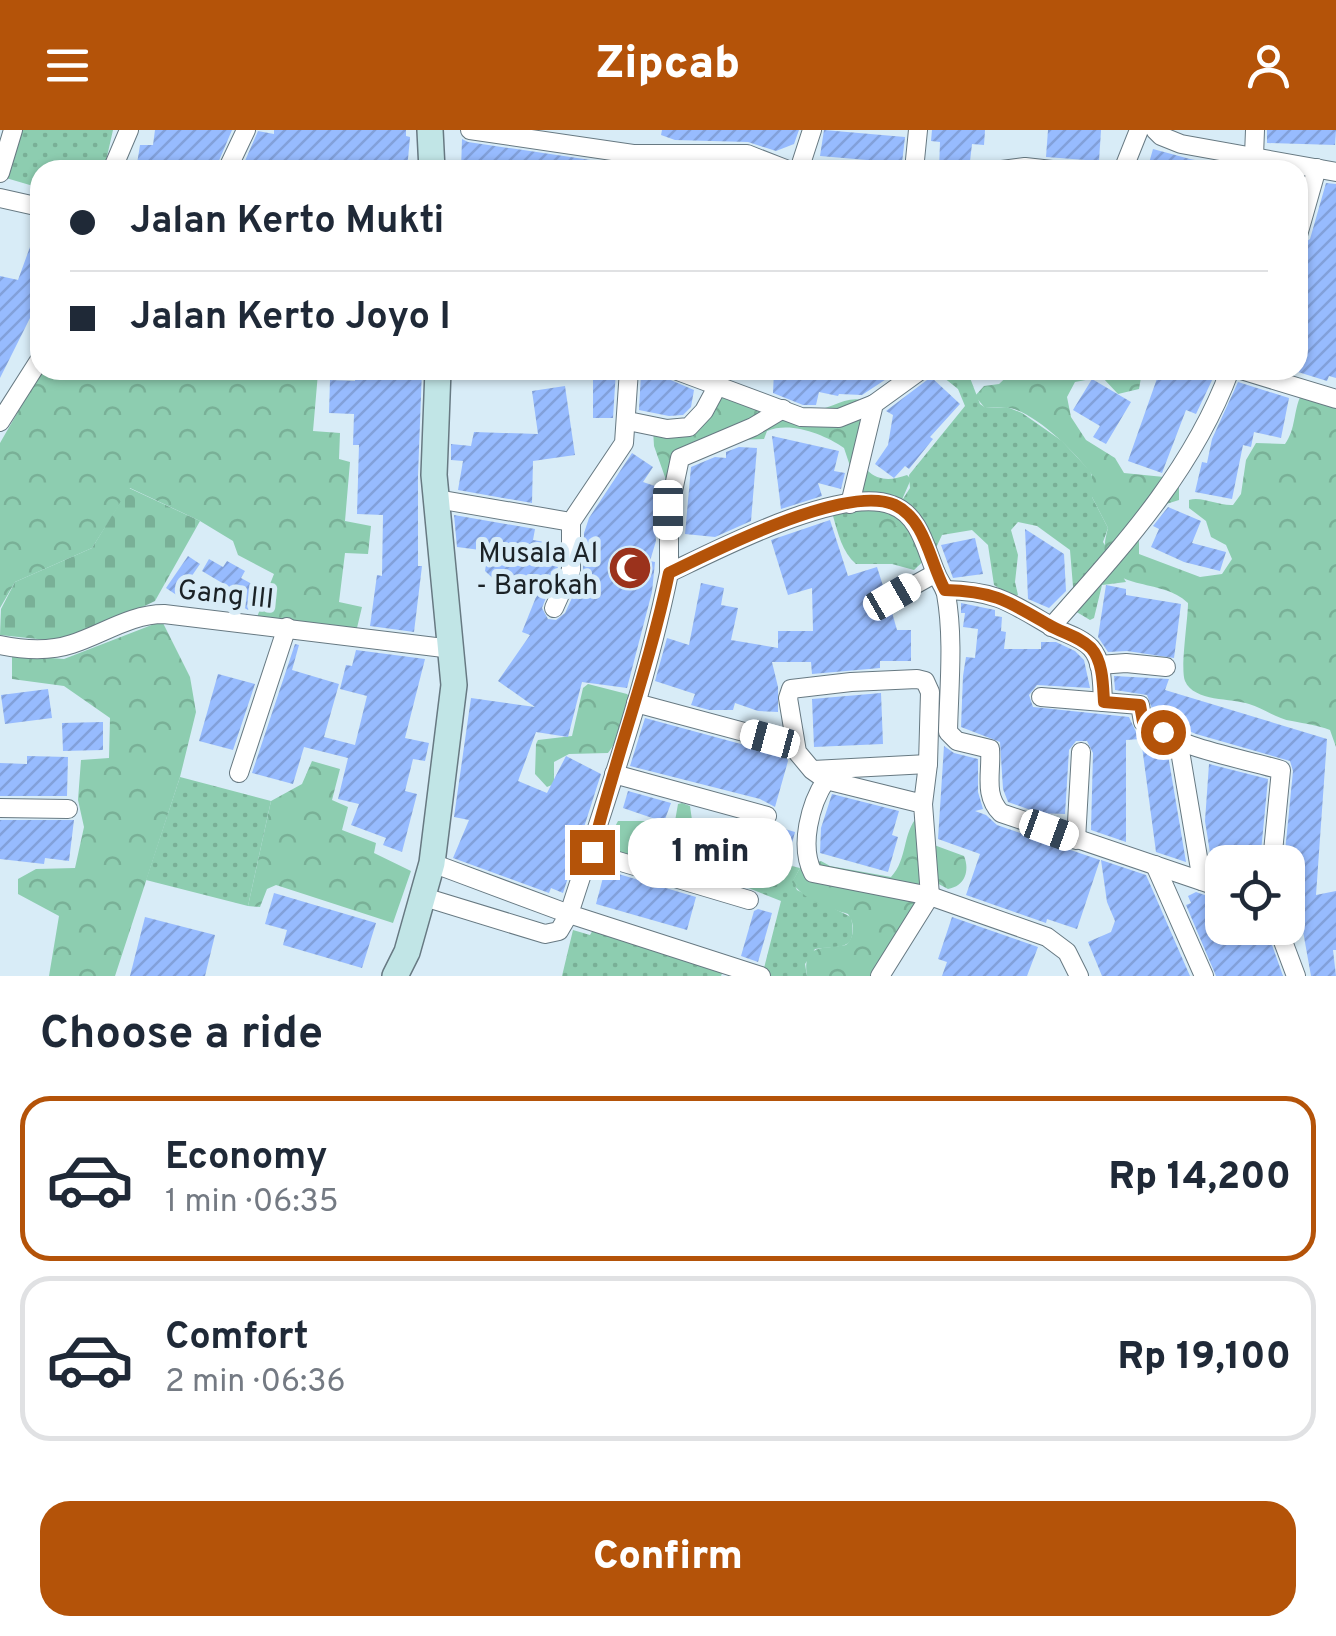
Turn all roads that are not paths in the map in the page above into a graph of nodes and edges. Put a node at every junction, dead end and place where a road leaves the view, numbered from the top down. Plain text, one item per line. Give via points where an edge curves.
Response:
1 (14, 130) edge
2 (129, 130) edge
3 (246, 130) edge
4 (430, 130) edge
5 (470, 130) edge
6 (812, 130) edge
7 (918, 130) edge
8 (1139, 130) edge
9 (1155, 130) edge
10 (1254, 130) edge
11 (531, 134) edge
12 (116, 160) edge
13 (232, 160) edge
14 (432, 160) edge
15 (624, 160) edge
16 (660, 160) edge
17 (762, 160) edge
18 (802, 160) edge
19 (915, 160) edge
20 (1127, 160) edge
21 (1241, 160) edge
22 (1308, 167) edge
23 (1316, 168) junction
24 (1336, 172) edge
25 (0, 173) edge
26 (0, 198) edge
27 (1308, 198) edge
28 (30, 204) edge
29 (30, 375) edge
30 (438, 380) edge
31 (629, 380) edge
32 (704, 380) edge
33 (907, 380) edge
34 (1226, 380) edge
35 (1277, 380) edge
36 (718, 385) junction
37 (1336, 399) edge
38 (874, 404) junction
39 (782, 409) junction
40 (628, 421) junction
41 (0, 422) edge
42 (437, 499) junction
43 (850, 504) junction
44 (571, 522) junction
45 (669, 573) junction
46 (941, 581) junction
47 (892, 597) dead end
48 (554, 608) dead end
49 (287, 627) junction
50 (1051, 627) junction
51 (0, 646) edge
52 (452, 648) junction
53 (1099, 665) junction
54 (1166, 667) dead end
55 (1041, 697) dead end
56 (1104, 702) junction
57 (636, 703) junction
58 (770, 739) dead end
59 (1178, 740) junction
60 (1082, 752) dead end
61 (928, 764) junction
62 (239, 773) dead end
63 (614, 774) junction
64 (819, 775) junction
65 (923, 804) junction
66 (0, 808) edge
67 (68, 810) dead end
68 (767, 816) dead end
69 (1076, 840) junction
70 (1273, 845) edge
71 (592, 852) junction
72 (432, 864) junction
73 (1155, 865) junction
74 (1202, 881) junction
75 (1205, 882) edge
76 (930, 896) junction
77 (424, 897) junction
78 (749, 900) dead end
79 (569, 914) junction
80 (1284, 945) edge
81 (395, 976) edge
82 (761, 976) edge
83 (880, 976) edge
84 (1079, 976) edge
85 (1204, 976) edge
86 (1296, 976) edge

1 - 25 street
2 - 12 street
3 - 13 street
4 - 14 main road
5 - 11 street
6 - 18 street
7 - 19 street
8 - 20 street
9 - 21 street
10 - 21 street
11 - 15 street
16 - 17 street via 746,154
22 - 23 street
23 - 24 street
23 - 27 street
26 - 28 street
29 - 41 street
30 - 42 main road
31 - 40 street
32 - 36 street
33 - 38 street
34 - 50 street via 1212,418 1137,531
35 - 37 street
36 - 39 street
36 - 40 street via 689,426
38 - 39 street via 839,418
38 - 43 street
39 - 45 street via 680,458 668,510
40 - 44 street via 620,451
42 - 44 street
42 - 52 main road
43 - 45 street via 803,514
43 - 46 street via 878,502 906,514
44 - 48 street via 571,570
45 - 57 street
46 - 47 street
46 - 50 street via 980,590
46 - 69 street via 950,735 990,749 989,792 1001,813
49 - 51 street, Gang III via 150,614 70,645
49 - 52 street, Gang III
49 - 62 street
50 - 53 street via 1092,649
52 - 72 main road via 454,685
53 - 54 street
53 - 56 street
55 - 56 street
56 - 59 street via 1140,705 1143,722
57 - 58 street
57 - 63 street
59 - 70 street via 1280,770
59 - 74 street
60 - 69 street
61 - 64 street
61 - 64 street via 931,700 925,681 798,688 788,693 798,752
61 - 65 street
63 - 68 street
63 - 71 street
64 - 65 street
64 - 76 street via 809,822 813,873
65 - 76 street
66 - 67 street
69 - 73 street
71 - 78 street
71 - 79 street
72 - 77 main road
72 - 79 street
73 - 74 street
73 - 85 street
74 - 75 street
76 - 83 street
76 - 84 street via 1047,936 1067,952
77 - 79 street via 545,934 559,931
77 - 81 main road
79 - 82 street
80 - 86 street

